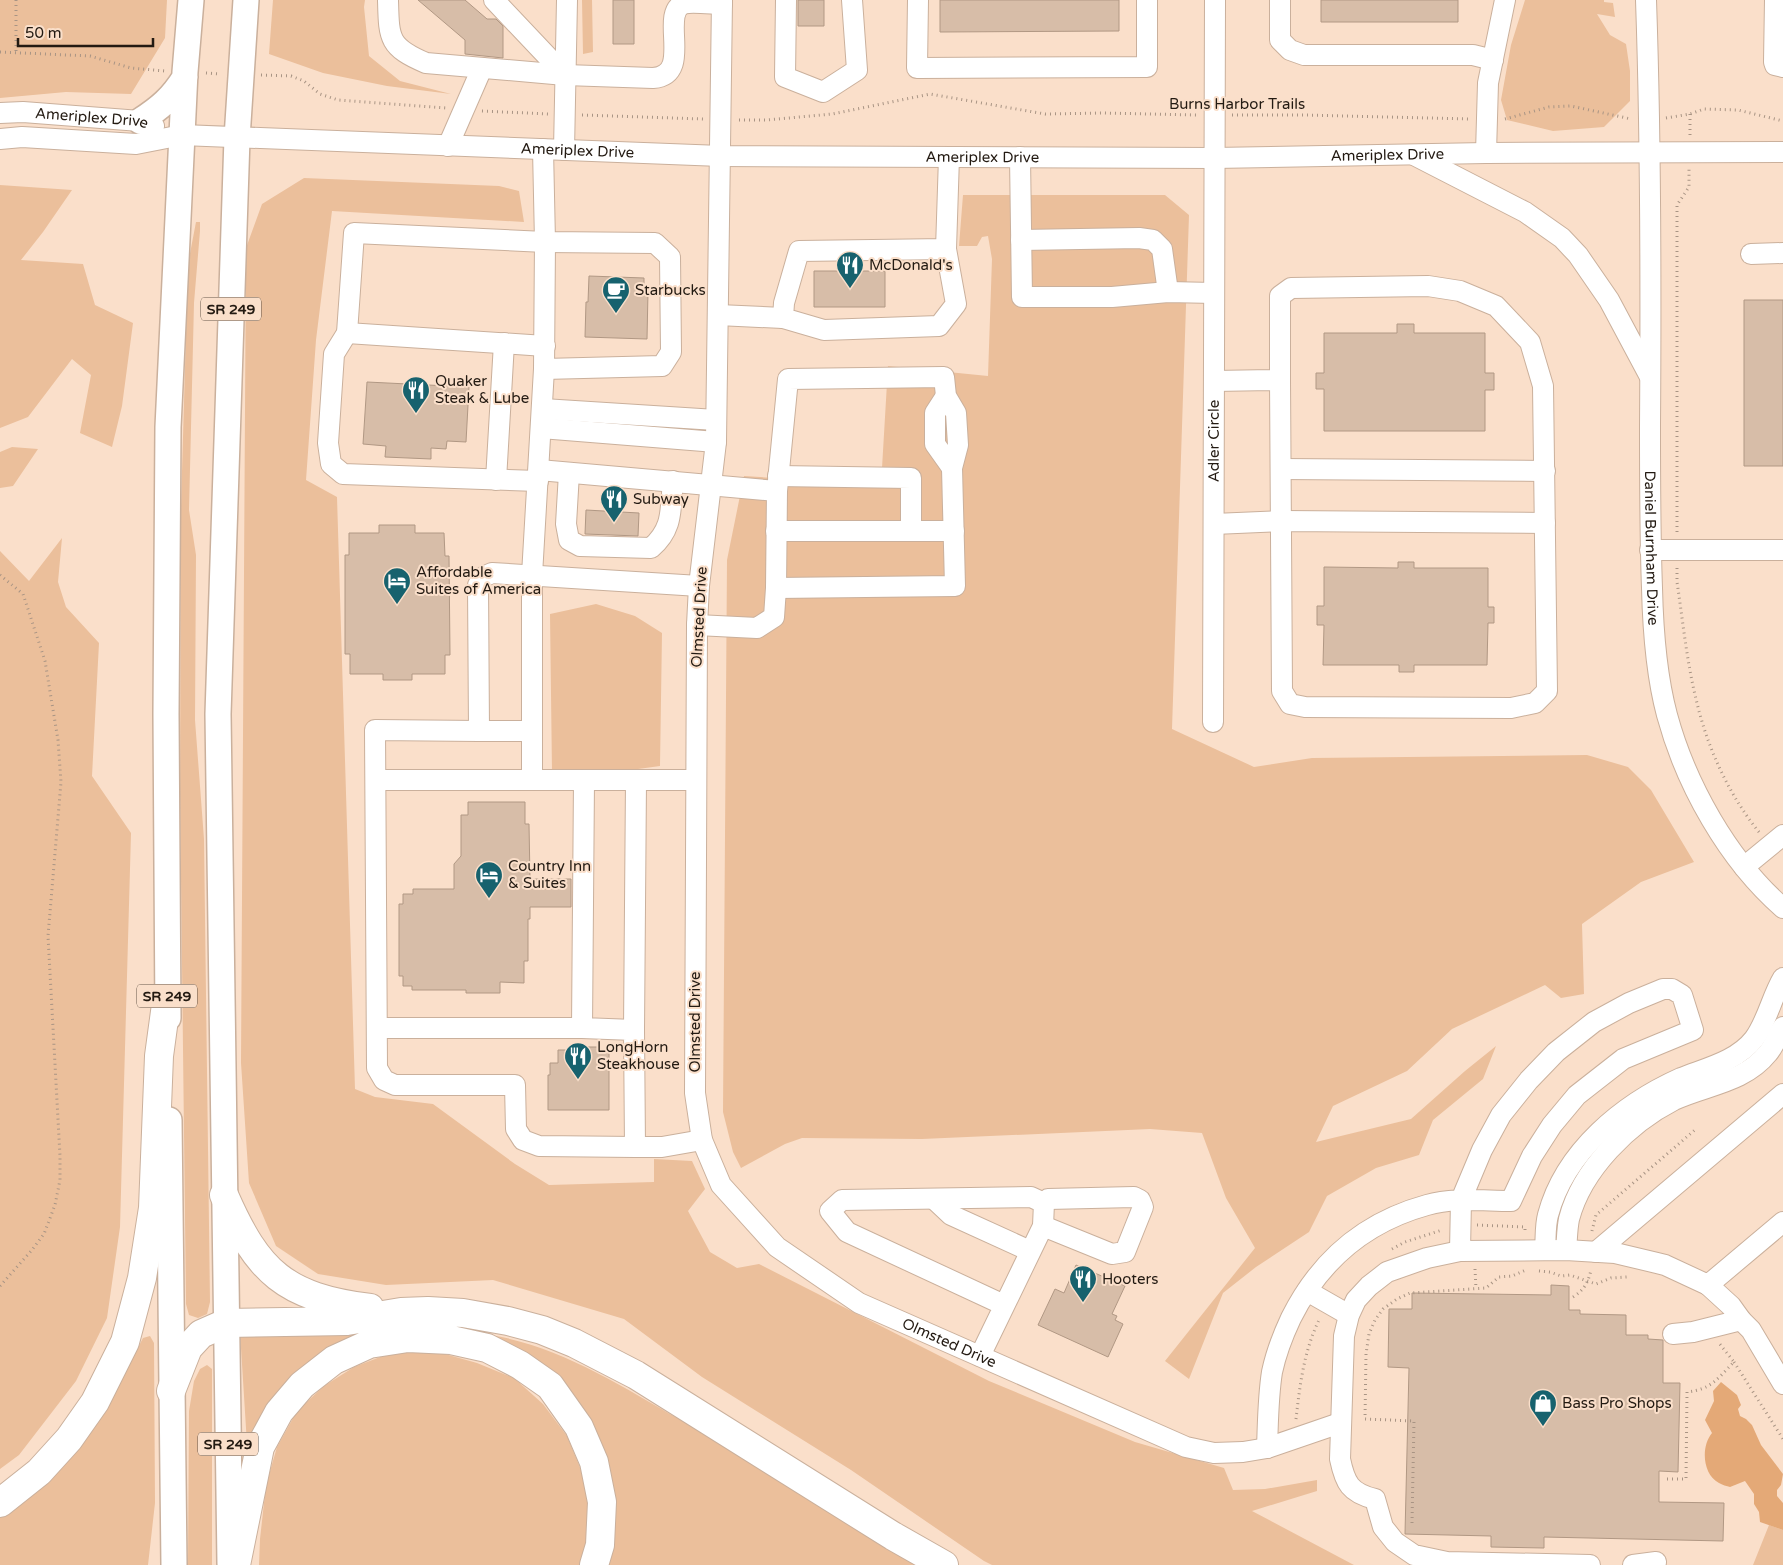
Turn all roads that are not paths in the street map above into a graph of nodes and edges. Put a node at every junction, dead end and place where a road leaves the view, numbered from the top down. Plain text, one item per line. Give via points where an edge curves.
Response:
1 (191, 0) edge
2 (246, 0) edge
3 (388, 0) edge
4 (494, 0) edge
5 (567, 0) edge
6 (786, 0) edge
7 (852, 0) edge
8 (918, 0) edge
9 (1147, 0) edge
10 (1215, 0) edge
11 (1280, 0) edge
12 (1505, 0) edge
13 (1646, 0) edge
14 (1775, 0) edge
15 (722, 2) edge
16 (1493, 60) junction
17 (1783, 67) edge
18 (482, 68) junction
19 (185, 74) junction
20 (565, 75) junction
21 (0, 113) edge
22 (140, 121) junction
23 (182, 136) junction
24 (237, 138) junction
25 (0, 139) edge
26 (448, 146) junction
27 (543, 149) junction
28 (564, 150) junction
29 (1650, 151) junction
30 (1783, 152) edge
31 (1486, 153) junction
32 (1412, 154) junction
33 (720, 156) junction
34 (949, 157) junction
35 (1020, 157) junction
36 (1214, 158) junction
37 (1021, 240) junction
38 (545, 242) junction
39 (946, 249) junction
40 (1783, 253) edge
41 (1751, 254) dead end
42 (1168, 292) junction
43 (1214, 293) junction
44 (718, 315) junction
45 (783, 318) junction
46 (347, 333) junction
47 (504, 343) junction
48 (545, 346) junction
49 (544, 369) junction
50 (1650, 378) junction
51 (1280, 380) junction
52 (1214, 381) junction
53 (542, 419) junction
54 (716, 420) junction
55 (716, 442) junction
56 (1281, 469) junction
57 (1545, 471) junction
58 (568, 473) junction
59 (538, 476) junction
60 (496, 480) junction
61 (673, 481) junction
62 (778, 483) junction
63 (710, 485) junction
64 (1282, 521) junction
65 (1546, 523) junction
66 (1214, 524) junction
67 (776, 531) junction
68 (911, 531) junction
69 (954, 531) junction
70 (1650, 550) junction
71 (1783, 550) edge
72 (532, 575) junction
73 (699, 586) junction
74 (776, 588) junction
75 (697, 625) junction
76 (1213, 722) dead end
77 (479, 731) junction
78 (532, 731) junction
79 (376, 780) junction
80 (532, 780) junction
81 (584, 780) junction
82 (696, 780) junction
83 (636, 781) junction
84 (1776, 840) edge
85 (1744, 866) junction
86 (1783, 908) edge
87 (1783, 978) edge
88 (167, 997) junction
89 (1783, 1027) edge
90 (377, 1028) junction
91 (582, 1028) junction
92 (634, 1030) junction
93 (1783, 1094) edge
94 (702, 1140) junction
95 (635, 1147) junction
96 (224, 1195) junction
97 (934, 1198) junction
98 (1461, 1200) junction
99 (1044, 1203) junction
100 (1783, 1222) edge
101 (1043, 1226) junction
102 (1535, 1249) junction
103 (1566, 1250) junction
104 (1030, 1251) junction
105 (1460, 1251) junction
106 (1596, 1252) junction
107 (1708, 1285) junction
108 (1307, 1291) junction
109 (1004, 1305) junction
110 (401, 1312) junction
111 (1349, 1315) junction
112 (1740, 1320) junction
113 (226, 1323) junction
114 (1673, 1334) dead end
115 (980, 1356) junction
116 (1783, 1384) edge
117 (171, 1391) junction
118 (1340, 1423) junction
119 (1266, 1448) junction
120 (0, 1503) edge
121 (1656, 1562) dead end
122 (174, 1565) edge
123 (230, 1565) edge
124 (236, 1565) edge
125 (594, 1565) edge
126 (944, 1565) edge
127 (1590, 1565) edge
128 (1633, 1565) edge

1 - 19 main road, SR 249
2 - 24 main road, SR 249 via 252,75
3 - 18 street via 392,41 411,56 426,63
4 - 20 street
5 - 20 street
6 - 7 street via 785,77 823,92 857,70
8 - 9 street via 917,68 1147,67
10 - 36 street, Adler Circle
11 - 16 street via 1280,40 1290,50 1304,55 1473,55
12 - 16 street
13 - 29 street, Daniel Burnham Drive
14 - 17 street via 1774,62
15 - 20 street via 684,4 678,8 674,18 673,64 663,78
15 - 33 street, Olmsted Drive
16 - 31 street via 1488,83
18 - 20 street
18 - 26 street
19 - 22 main road via 174,95
19 - 23 main road, SR 249
20 - 28 street
21 - 22 street, Ameriplex Drive
22 - 23 street, Ameriplex Drive
23 - 24 street, Ameriplex Drive
23 - 25 street, Ameriplex Drive via 136,144 22,137
23 - 88 main road, SR 249 via 168,427
24 - 26 street, Ameriplex Drive
24 - 96 main road, SR 249 via 218,709
26 - 27 street, Ameriplex Drive
27 - 28 street, Ameriplex Drive
27 - 38 street
28 - 33 street, Ameriplex Drive
29 - 30 street, Ameriplex Drive
29 - 31 street, Ameriplex Drive
29 - 50 street, Daniel Burnham Drive
31 - 32 street, Ameriplex Drive
32 - 36 street, Ameriplex Drive
32 - 50 street via 1525,212 1562,238 1609,300
33 - 34 street, Ameriplex Drive
33 - 44 street, Olmsted Drive
34 - 35 street, Ameriplex Drive
34 - 39 street
35 - 36 street, Ameriplex Drive
35 - 37 street
36 - 43 street, Adler Circle
37 - 42 street via 1153,240 1162,249
37 - 42 street via 1022,297
38 - 46 street via 354,232
38 - 48 street
38 - 49 street via 655,243 670,258 671,352 662,366
39 - 45 street via 799,251 784,303
39 - 45 street via 956,304 939,326 824,330
40 - 41 street
42 - 43 street
43 - 52 street, Adler Circle
44 - 45 street
44 - 54 street, Olmsted Drive
46 - 47 street
46 - 60 street via 334,354 328,443 331,464 343,474
47 - 48 street
47 - 60 street
48 - 49 street
49 - 53 street
50 - 70 street, Daniel Burnham Drive
51 - 52 street
51 - 56 street
51 - 57 street via 1280,296 1291,288 1428,286 1460,290 1496,306 1530,342 1543,386
52 - 66 street, Adler Circle
53 - 54 street
53 - 55 street
53 - 59 street
54 - 55 street, Olmsted Drive
55 - 63 street, Olmsted Drive
56 - 57 street
56 - 64 street
57 - 65 street
58 - 59 street
58 - 61 street
58 - 61 street via 566,524 569,540 580,546 651,548 662,539 669,525
59 - 60 street
59 - 72 street
61 - 63 street
62 - 63 street
62 - 67 street
62 - 68 street via 911,478
62 - 69 street via 788,379 944,377 946,396 956,412 958,445 952,468
63 - 73 street, Olmsted Drive
64 - 65 street
64 - 65 street via 1282,691 1290,704 1305,707 1511,708 1535,703 1547,691
64 - 66 street
66 - 76 street, Adler Circle
67 - 68 street
67 - 74 street
68 - 69 street
69 - 74 street via 955,586
70 - 71 street
70 - 85 street, Daniel Burnham Drive via 1655,656 1667,715 1686,771 1712,820
72 - 73 street
72 - 77 street via 492,573 483,577 478,585
72 - 78 street
73 - 75 street, Olmsted Drive
74 - 75 street via 774,617 757,628
75 - 82 street, Olmsted Drive
77 - 78 street
77 - 79 street via 375,730
78 - 80 street
79 - 80 street
79 - 90 street
80 - 81 street
81 - 83 street
81 - 91 street
82 - 83 street
82 - 94 street, Olmsted Drive via 695,1093
83 - 92 street
84 - 85 street
85 - 86 street, Daniel Burnham Drive
87 - 102 street via 1754,1039 1734,1056 1664,1086 1625,1110 1596,1135 1572,1164 1558,1190
88 - 117 main road, SR 249
88 - 120 highway via 158,1056 153,1208 142,1278 125,1342 94,1402 69,1439 39,1472
89 - 103 street via 1768,1053 1751,1069 1730,1081 1675,1100 1619,1139 1597,1164 1578,1195 1569,1220
90 - 91 street
90 - 95 street via 377,1068 384,1080 395,1085 515,1085 516,1129 523,1140 538,1146
91 - 92 street
92 - 95 street
93 - 106 street
94 - 95 street
94 - 115 street, Olmsted Drive via 721,1185 777,1248 859,1303
96 - 110 highway via 254,1254 284,1281 311,1296 326,1300
96 - 113 main road, SR 249
97 - 99 street via 1031,1197
97 - 104 street via 951,1215
97 - 109 street via 842,1200 830,1211 847,1232
98 - 98 street via 1510,1201 1532,1156 1577,1095 1623,1059 1693,1030 1682,995 1672,989 1663,989 1629,1003 1594,1022 1556,1052 1501,1115
98 - 105 street
98 - 108 street via 1428,1204 1385,1220 1348,1244 1324,1267
99 - 101 street
99 - 101 street via 1048,1199 1134,1197 1143,1207 1125,1252 1112,1254
100 - 107 street
101 - 104 street
102 - 103 street
102 - 105 street
103 - 106 street
104 - 109 street
105 - 111 street via 1387,1272 1356,1300
106 - 107 street via 1665,1265
107 - 112 street via 1731,1306
108 - 111 street
108 - 119 street via 1282,1338 1272,1371
109 - 115 street
110 - 113 highway via 347,1321
110 - 126 highway via 444,1312 492,1318 542,1330 574,1343 636,1375 884,1531
111 - 118 street via 1344,1336
112 - 114 street
112 - 116 street via 1751,1330
113 - 117 highway via 201,1334 188,1348
113 - 123 main road, SR 249
115 - 119 street, Olmsted Drive via 1186,1447 1214,1453
117 - 122 main road, SR 249
118 - 119 street, Olmsted Drive
118 - 127 street via 1340,1459 1344,1476 1352,1489 1375,1499 1383,1527 1395,1542 1414,1555 1447,1562
121 - 128 street
124 - 125 highway via 260,1447 278,1412 302,1384 334,1360 369,1344 408,1338 451,1340 487,1348 550,1386 579,1427 594,1462 602,1502 600,1545

